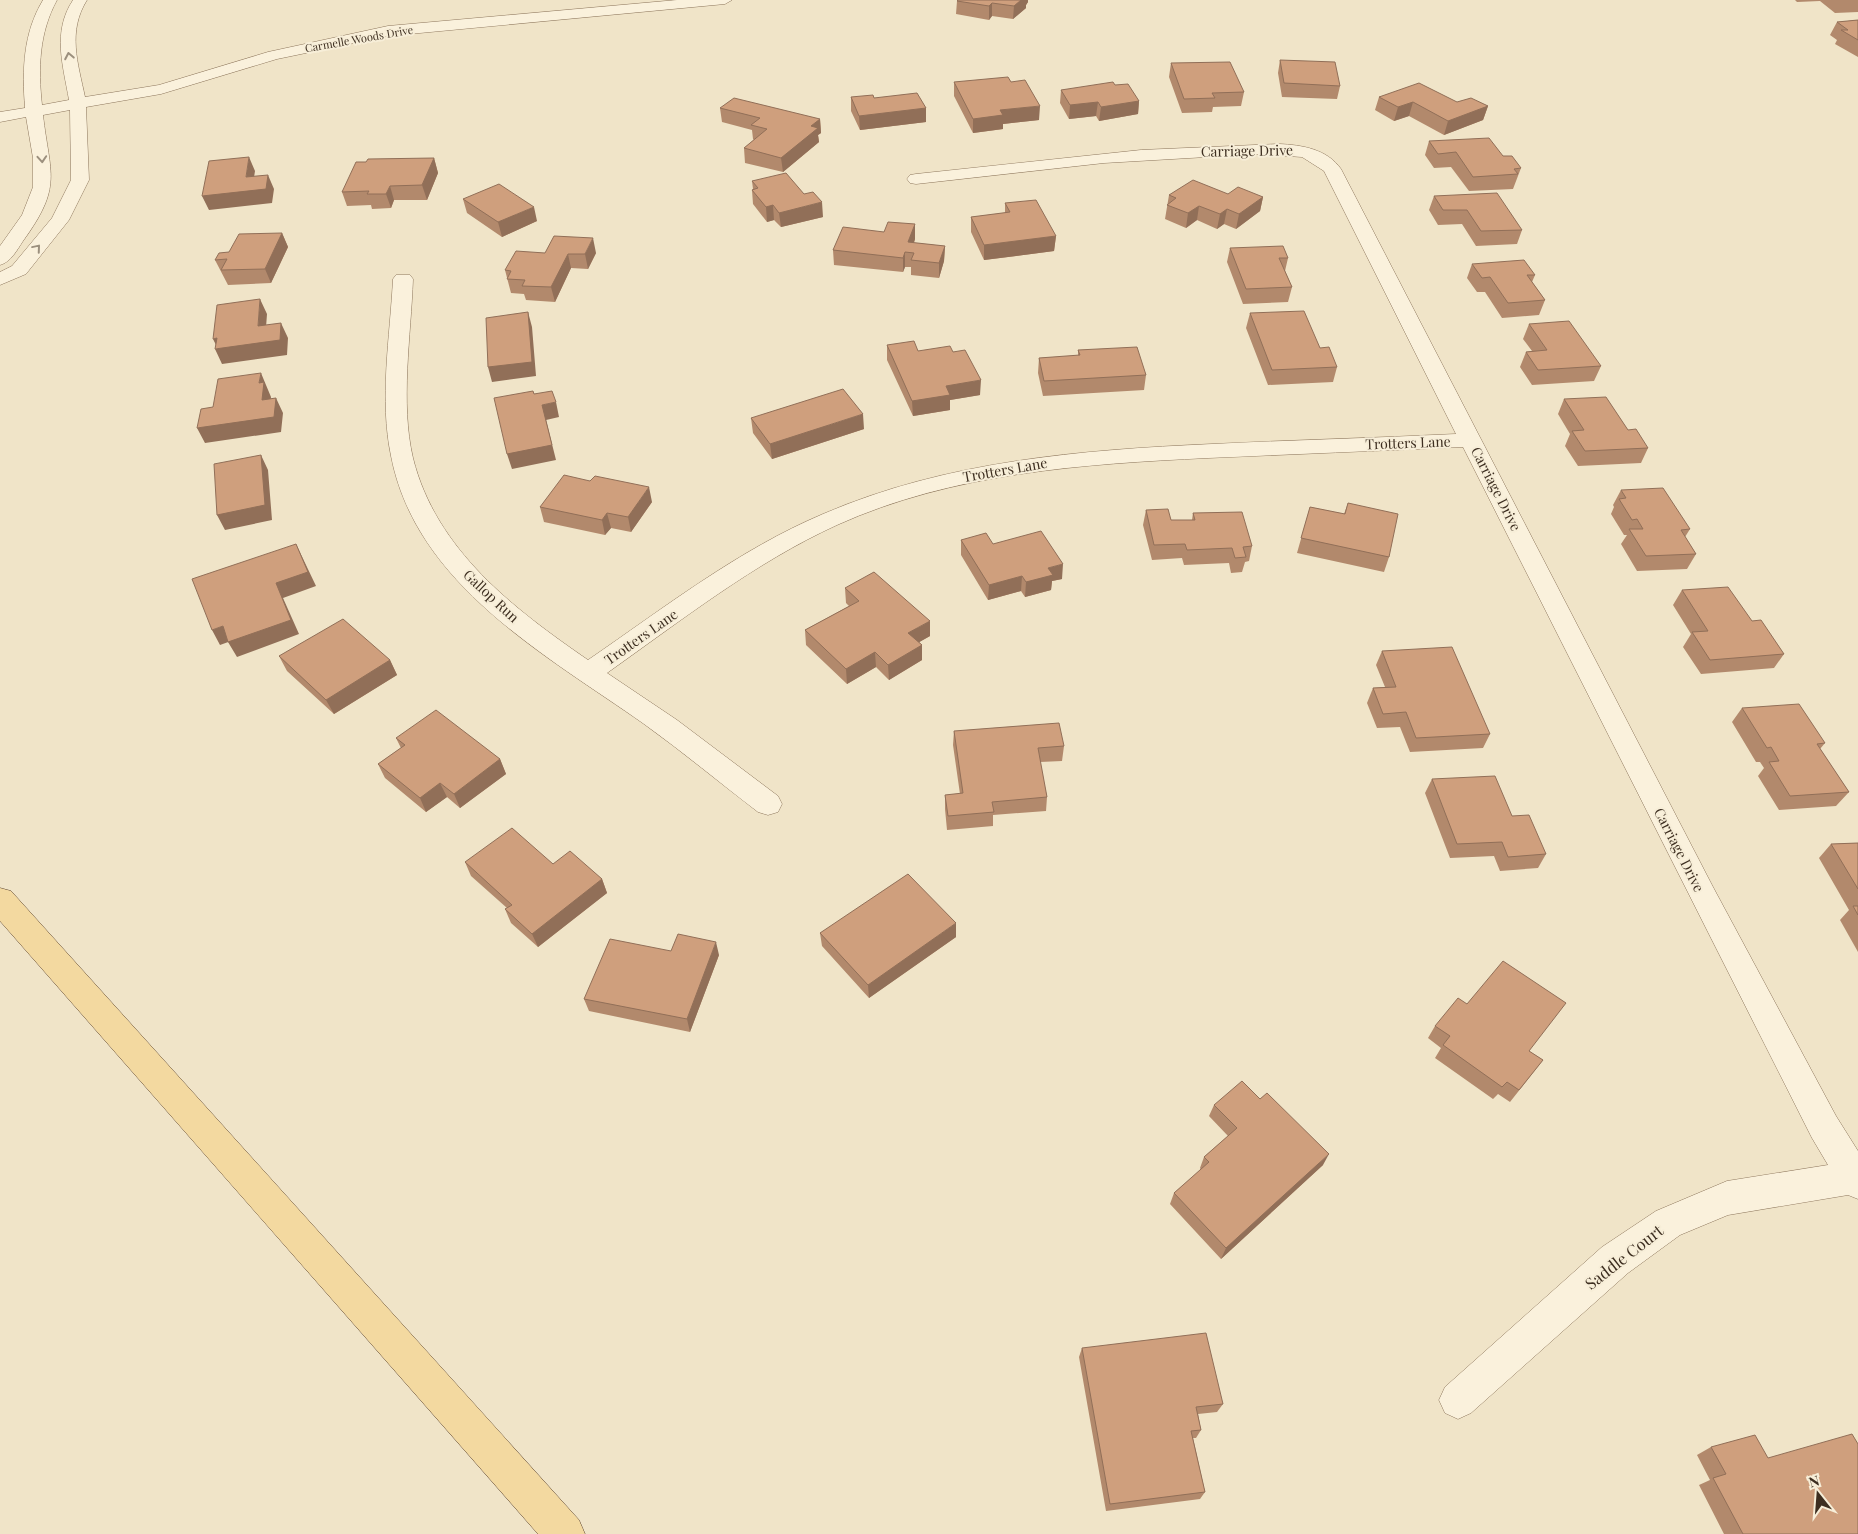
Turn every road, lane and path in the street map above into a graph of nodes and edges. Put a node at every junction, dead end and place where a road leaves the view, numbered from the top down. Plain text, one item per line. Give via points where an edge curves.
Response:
1 (50, 0) edge
2 (80, 0) edge
3 (539, 0) edge
4 (725, 0) edge
5 (540, 17) junction
6 (78, 104) junction
7 (34, 111) junction
8 (0, 117) edge
9 (916, 178) dead end
10 (0, 259) edge
11 (0, 279) edge
12 (403, 279) dead end
13 (1471, 440) junction
14 (589, 673) junction
15 (768, 804) dead end
16 (0, 900) edge
17 (1856, 1179) edge
18 (1458, 1400) dead end
19 (565, 1534) edge

1 - 7 street via 40,14 33,42
6 -> 2 street via 67,46 71,14
3 - 5 street
4 - 5 street, Carmelle Woods Drive
5 - 6 street, Carmelle Woods Drive via 388,31 329,42 162,89
6 - 7 street, Carmelle Woods Drive
11 -> 6 street via 19,270 60,220 80,180
7 - 8 street, Carmelle Woods Drive
7 -> 10 street via 44,159 42,188 23,229
9 - 13 street, Carriage Drive via 1195,152 1298,150 1312,154 1324,160 1338,179
12 - 14 street, Gallop Run via 399,412 402,456 421,511 446,552 482,591
13 - 14 street, Trotters Lane via 1069,460 1002,469 936,483 872,503 791,539 732,574
13 - 17 street, Carriage Drive via 1703,896 1824,1127
14 - 15 street, Gallop Run
16 - 19 main road
17 - 18 street, Saddle Court via 1727,1198 1668,1223 1615,1260

